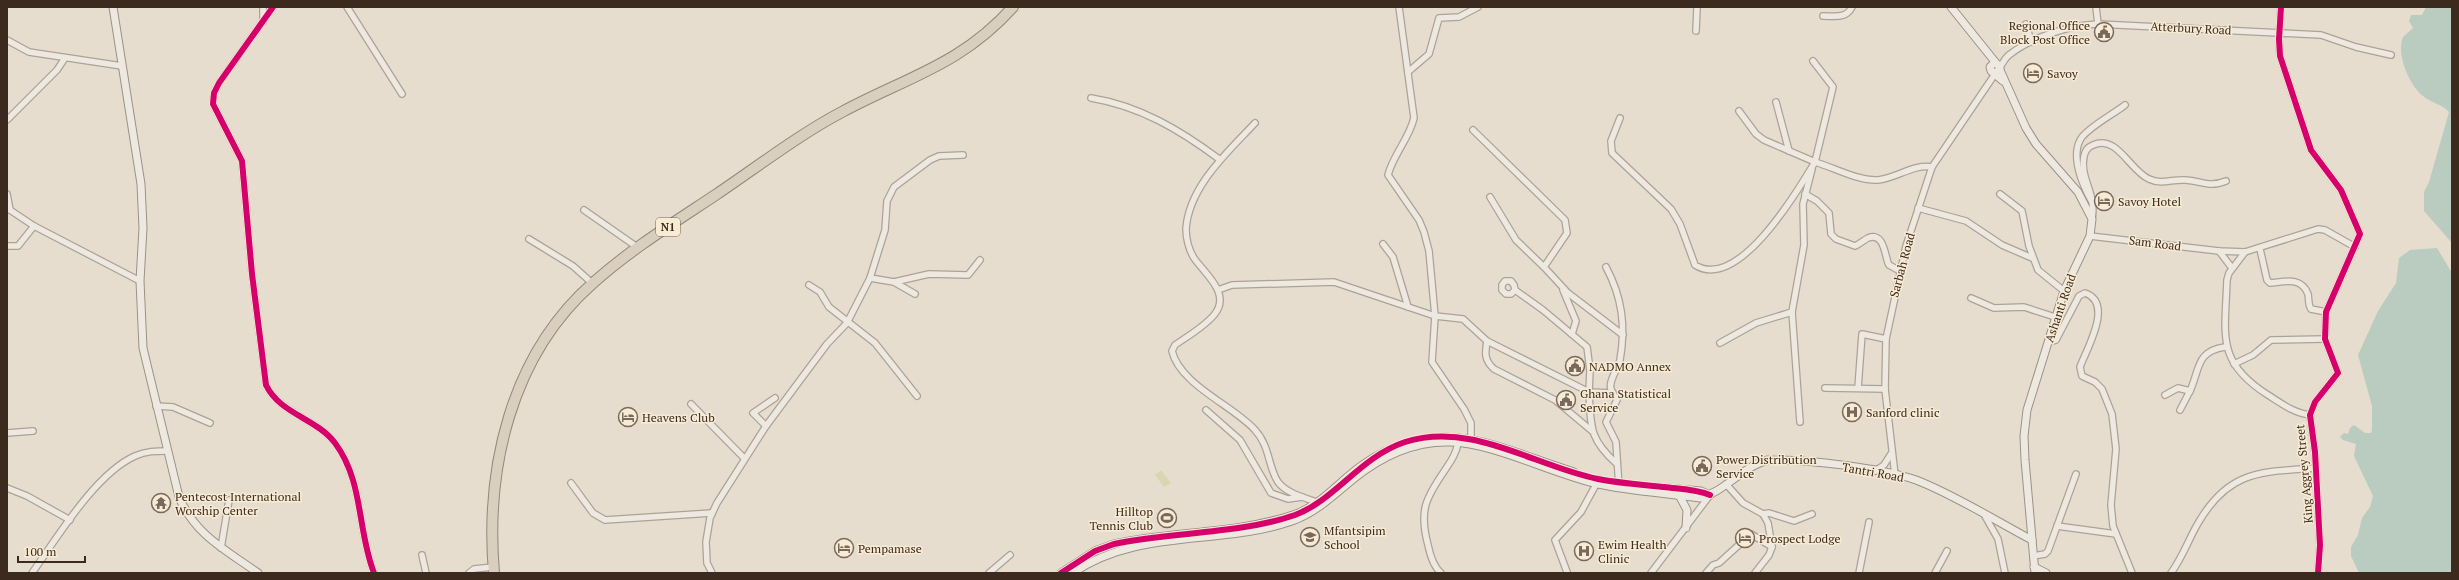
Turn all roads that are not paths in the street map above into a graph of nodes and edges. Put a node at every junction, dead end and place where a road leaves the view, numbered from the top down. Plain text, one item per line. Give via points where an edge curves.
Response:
1 (113, 7) edge
2 (263, 7) edge
3 (273, 7) edge
4 (347, 7) edge
5 (1013, 7) edge
6 (1399, 7) edge
7 (1478, 7) edge
8 (1697, 7) edge
9 (1852, 7) edge
10 (1951, 7) edge
11 (2096, 7) edge
12 (2281, 7) edge
13 (1823, 16) dead end
14 (263, 22) junction
15 (2026, 24) dead end
16 (2098, 24) junction
17 (1696, 31) dead end
18 (2280, 33) junction
19 (7, 40) edge
20 (2031, 42) junction
21 (2391, 55) dead end
22 (65, 58) junction
23 (1813, 61) dead end
24 (122, 66) junction
25 (1996, 69) junction
26 (1408, 72) junction
27 (1987, 86) joint
28 (402, 94) dead end
29 (1091, 98) dead end
30 (1776, 102) dead end
31 (2125, 105) dead end
32 (1739, 111) dead end
33 (1620, 118) dead end
34 (7, 120) edge
35 (1255, 123) dead end
36 (1473, 130) dead end
37 (1788, 151) junction
38 (963, 155) dead end
39 (1219, 159) junction
40 (1816, 162) junction
41 (1932, 167) junction
42 (1812, 168) junction
43 (2226, 181) dead end
44 (7, 194) edge
45 (1805, 194) junction
46 (2000, 194) dead end
47 (1490, 197) dead end
48 (2094, 206) junction
49 (1918, 208) junction
50 (9, 209) edge
51 (584, 210) dead end
52 (2092, 219) junction
53 (34, 226) junction
54 (2090, 236) junction
55 (528, 239) dead end
56 (1383, 244) dead end
57 (7, 246) edge
58 (637, 247) junction
59 (2355, 247) junction
60 (2260, 248) junction
61 (2219, 251) junction
62 (2245, 252) junction
63 (2032, 258) junction
64 (980, 260) dead end
65 (1544, 267) junction
66 (1606, 267) dead end
67 (2232, 268) junction
68 (1900, 271) junction
69 (870, 278) junction
70 (140, 281) junction
71 (894, 282) junction
72 (592, 283) junction
73 (809, 285) dead end
74 (1562, 288) junction
75 (1218, 290) junction
76 (1514, 290) dead end
77 (2064, 291) junction
78 (915, 294) dead end
79 (1971, 298) dead end
80 (1408, 307) junction
81 (1792, 312) junction
82 (2326, 312) junction
83 (1435, 316) junction
84 (2055, 317) junction
85 (846, 323) junction
86 (1572, 334) junction
87 (1623, 335) junction
88 (1886, 339) junction
89 (2325, 339) junction
90 (1487, 341) junction
91 (1720, 342) dead end
92 (2048, 342) junction
93 (2225, 347) junction
94 (2234, 364) junction
95 (1825, 388) dead end
96 (1858, 388) junction
97 (1885, 389) junction
98 (2190, 391) junction
99 (1589, 392) junction
100 (1613, 393) junction
101 (2165, 394) dead end
102 (917, 396) dead end
103 (775, 398) dead end
104 (691, 404) dead end
105 (156, 406) junction
106 (1206, 410) dead end
107 (2180, 410) dead end
108 (2310, 416) junction
109 (1800, 422) dead end
110 (210, 424) dead end
111 (766, 426) junction
112 (33, 430) dead end
113 (1592, 432) junction
114 (7, 433) edge
115 (1471, 439) junction
116 (1458, 443) junction
117 (168, 451) junction
118 (1891, 454) junction
119 (744, 458) junction
120 (1617, 464) junction
121 (2316, 468) junction
122 (1874, 471) junction
123 (2076, 474) dead end
124 (1895, 475) junction
125 (1598, 481) junction
126 (571, 483) dead end
127 (1619, 484) junction
128 (1726, 484) junction
129 (7, 488) edge
130 (1679, 495) junction
131 (1710, 495) junction
132 (1302, 497) junction
133 (229, 500) dead end
134 (1320, 503) junction
135 (712, 513) junction
136 (1763, 514) junction
137 (1812, 514) dead end
138 (1985, 516) junction
139 (70, 520) junction
140 (1869, 522) dead end
141 (2057, 526) junction
142 (1686, 528) junction
143 (2116, 534) junction
144 (2032, 540) junction
145 (1772, 547) junction
146 (221, 548) junction
147 (1947, 551) dead end
148 (422, 555) dead end
149 (1010, 555) dead end
150 (2033, 556) junction
151 (494, 570) edge
152 (2034, 570) edge
153 (1567, 572) dead end
154 (32, 573) edge
155 (258, 573) edge
156 (374, 573) edge
157 (426, 573) edge
158 (469, 573) edge
159 (712, 573) edge
160 (989, 573) edge
161 (1061, 573) edge
162 (1073, 573) edge
163 (1441, 573) edge
164 (1651, 573) edge
165 (1706, 573) edge
166 (1755, 573) edge
167 (1859, 573) edge
168 (1934, 573) edge
169 (2005, 573) edge
170 (2046, 573) edge
171 (2132, 573) edge
172 (2171, 573) edge
173 (2318, 573) edge

1 - 24 street
2 - 14 street
3 - 14 street
4 - 28 street
5 - 58 highway, N1 via 963,52 840,113
6 - 26 street
7 - 26 street via 1458,17 1439,18 1429,54
8 - 17 street
9 - 13 street via 1846,15
10 - 25 street via 1986,51
11 - 16 street
12 - 18 street, King Aggrey Street
14 - 156 street via 219,83 213,99 215,110 242,161 252,274 266,385 281,405 327,434 350,466
15 - 20 street
16 - 18 street, Atterbury Road
16 - 20 street, Atterbury Road via 2083,25
18 - 21 street, Atterbury Road via 2321,35
18 - 59 street, King Aggrey Street via 2280,56 2311,150 2341,190 2359,229 2360,236
19 - 22 street via 29,52
20 - 25 street, Atterbury Road via 2008,55
22 - 24 street
22 - 34 street via 57,70
23 - 40 street via 1833,87
24 - 70 street via 141,184 143,228
25 - 27 street, Atterbury Road
25 - 52 street via 2036,144 2078,192
26 - 83 street via 1414,118 1412,128 1388,175 1411,207 1424,232 1429,251
27 - 41 street, Sarbah Road
29 - 39 street via 1118,102 1141,112 1193,140
30 - 37 street
31 - 48 street via 2085,135 2078,147 2081,184
32 - 37 street via 1756,134
33 - 42 street via 1611,141 1612,154 1671,209 1680,224 1691,259 1703,270 1725,265 1759,243
35 - 39 street
36 - 65 street via 1565,220 1567,233
37 - 40 street
38 - 69 street via 934,158 894,187 888,201 885,230
39 - 75 street via 1188,214 1186,230 1194,257 1214,281
40 - 41 street via 1860,178 1878,180 1894,177 1919,166
40 - 42 street
41 - 49 street, Sarbah Road
42 - 45 street
43 - 48 street via 2210,185 2184,180 2157,182 2134,169 2112,145 2095,144 2084,154 2083,164
44 - 50 street
45 - 68 street via 1829,213 1830,234 1836,239 1855,246 1868,238 1876,238 1885,246 1887,262
45 - 81 street via 1802,262
46 - 63 street via 2022,211
47 - 65 street via 1516,240
48 - 52 street
49 - 63 street via 1966,221 2002,245
49 - 68 street, Sarbah Road
50 - 53 street
51 - 58 street
52 - 54 street, Ashanti Road
53 - 57 street via 18,246
53 - 70 street
54 - 61 street, Sam Road
54 - 77 street, Ashanti Road
55 - 72 street via 573,266
56 - 80 street via 1393,257
58 - 72 highway, N1
59 - 60 street, Sam Road via 2325,230 2318,229
59 - 82 street, King Aggrey Street
60 - 62 street, Sam Road
60 - 82 street via 2267,280 2299,283 2306,290 2311,309
61 - 62 street, Sam Road
61 - 67 street
62 - 67 street
63 - 77 street via 2041,273
64 - 71 street via 968,275 929,274
65 - 74 street
66 - 87 street via 1617,286
67 - 93 street via 2227,280
68 - 88 street, Sarbah Road
69 - 71 street
69 - 85 street
70 - 105 street via 143,348
71 - 78 street
72 - 151 highway, N1 via 568,309 542,345 506,422 496,464 492,502
73 - 85 street via 820,292 827,305
74 - 86 street via 1575,315 1576,327
74 - 87 street
75 - 80 street via 1232,285 1334,282
75 - 132 street via 1220,303 1217,312 1176,345 1172,351 1174,358 1213,398 1255,428 1270,456 1278,482
76 - 86 street
77 - 84 street, Ashanti Road
79 - 84 street via 1994,308 2024,307
80 - 83 street
81 - 91 street via 1756,323
81 - 109 street
82 - 89 street, King Aggrey Street
83 - 90 street via 1463,319
83 - 115 street via 1432,362 1466,414 1471,424
84 - 92 street, Ashanti Road
85 - 102 street via 875,343
85 - 111 street via 827,344
86 - 99 street via 1589,350
87 - 100 street via 1619,361 1610,384
88 - 96 street via 1862,334
88 - 97 street, Sarbah Road
89 - 94 street via 2271,340 2253,355
89 - 108 street, King Aggrey Street via 2338,373 2315,402
90 - 99 street
90 - 113 street via 1484,356 1488,364 1556,400
92 - 143 street via 2056,340 2075,299 2085,293 2092,296 2099,305 2097,321 2080,373 2096,382 2102,389 2112,414 2116,449 2111,505
92 - 144 street, Ashanti Road via 2029,403 2024,436
93 - 94 street
93 - 98 street via 2202,356
94 - 108 street via 2242,376 2253,385 2293,410
95 - 96 street
96 - 97 street
97 - 118 street, Sarbah Road
98 - 101 street via 2178,388
98 - 107 street
99 - 100 street
99 - 113 street
100 - 120 street via 1617,400 1606,422 1616,442
103 - 111 street via 753,413
104 - 119 street
105 - 110 street via 173,408
105 - 117 street
106 - 132 street via 1240,440 1270,493 1288,499
108 - 121 street, King Aggrey Street
111 - 119 street
112 - 114 street
113 - 120 street via 1599,447
115 - 125 street
115 - 134 street via 1440,436 1397,446 1363,465
116 - 125 street via 1481,447
116 - 134 street via 1424,444 1389,456
116 - 163 street via 1456,453 1426,500 1423,513 1430,551 1437,570
117 - 139 street via 146,452 121,465 100,483
117 - 146 street via 179,497 188,518
118 - 122 street via 1884,465
118 - 124 street, Sarbah Road
119 - 135 street
120 - 127 street
121 - 172 street via 2266,472 2241,478 2206,510
121 - 173 street, King Aggrey Street via 2320,545
122 - 124 street, Tantri Road
122 - 128 street, Tantri Road via 1768,460
123 - 141 street
124 - 138 street, Tantri Road via 1923,483
125 - 127 street
125 - 153 street via 1581,512 1555,540
126 - 135 street via 593,513 605,520
127 - 130 street
127 - 131 street via 1700,491
128 - 131 street, Tantri Road
128 - 136 street via 1737,499
129 - 139 street
130 - 131 street via 1700,498
130 - 142 street via 1687,510
131 - 142 street
132 - 134 street
133 - 146 street
134 - 161 street via 1294,515 1276,519 1114,544 1095,551
134 - 162 street via 1305,516 1283,524 1247,532 1133,546 1092,560
135 - 159 street via 706,542 707,564
136 - 137 street via 1769,513 1794,521
136 - 145 street via 1771,531
138 - 144 street, Tantri Road
138 - 169 street via 1998,539
139 - 154 street
140 - 167 street
141 - 143 street
141 - 150 street via 2047,553
142 - 164 street
143 - 171 street
144 - 150 street, Ashanti Road
145 - 165 street via 1752,534
145 - 166 street
146 - 155 street
147 - 168 street
148 - 157 street
149 - 160 street
150 - 152 street, Ashanti Road
151 - 158 street via 474,569
152 - 170 street

